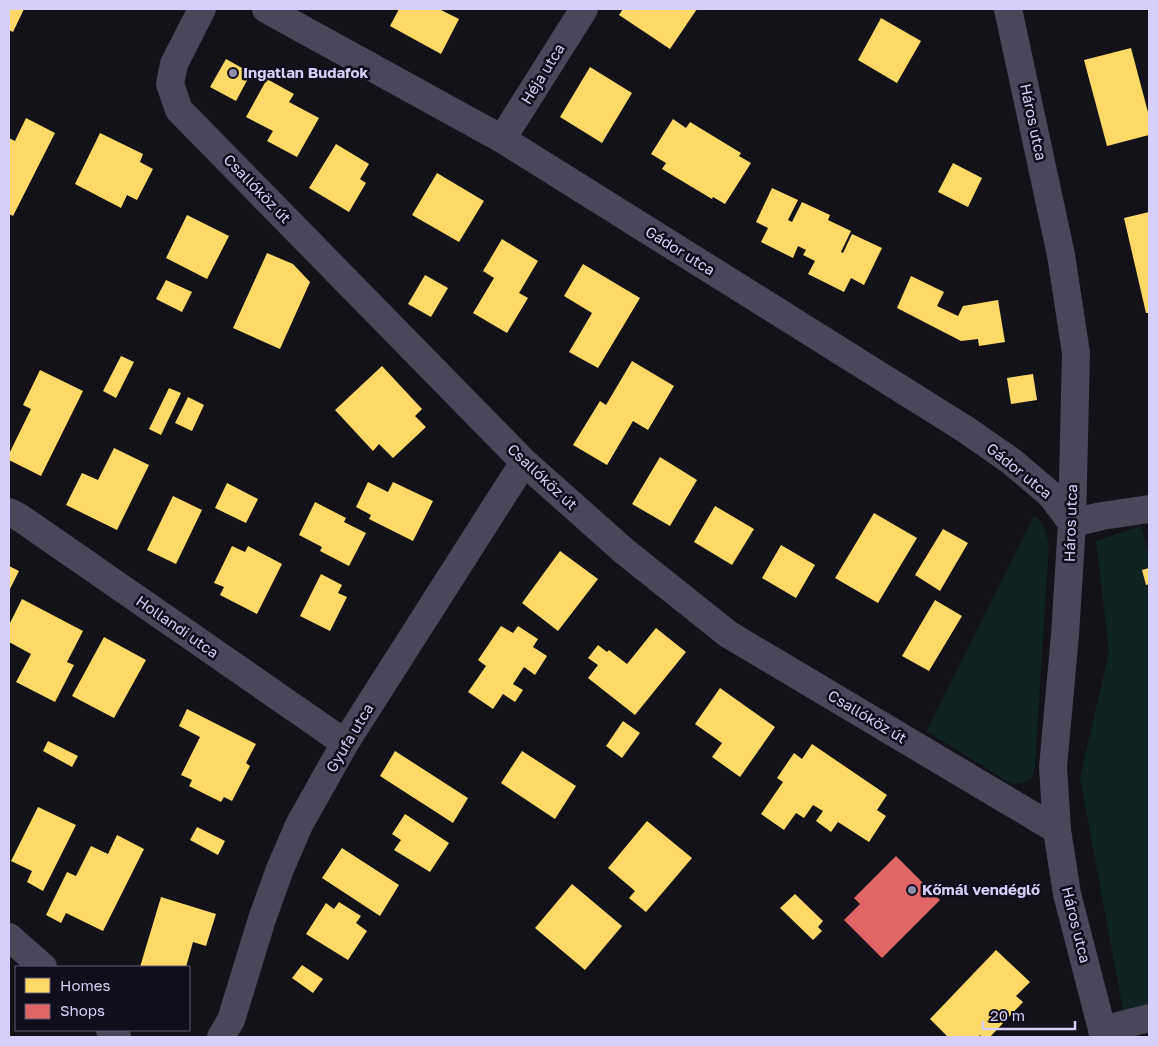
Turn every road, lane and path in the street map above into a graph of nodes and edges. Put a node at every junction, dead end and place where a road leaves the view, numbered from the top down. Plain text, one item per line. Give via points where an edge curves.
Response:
1 (202, 9) edge
2 (266, 9) edge
3 (584, 9) edge
4 (1013, 10) edge
5 (502, 139) junction
6 (524, 462) junction
7 (1149, 509) edge
8 (9, 512) edge
9 (1072, 523) junction
10 (345, 743) junction
11 (1057, 830) junction
12 (9, 937) edge
13 (42, 966) edge
14 (1149, 1018) edge
15 (1103, 1034) edge
16 (221, 1037) edge

1 - 6 street, Csallóköz út via 174,64 170,84 179,110
2 - 5 street, Gádor utca
3 - 5 street, Héja utca
4 - 9 street, Háros utca via 1061,255 1076,353
5 - 9 street, Gádor utca via 965,429 1011,461 1051,495
6 - 10 street, Gyufa utca
6 - 11 street, Csallóköz út via 624,551 728,634
7 - 9 street
8 - 10 street, Hollandi utca
9 - 11 street, Háros utca via 1053,767
10 - 16 street, Gyufa utca via 299,825 280,869 231,1020
11 - 15 street, Háros utca via 1067,894
12 - 13 street
14 - 15 street

